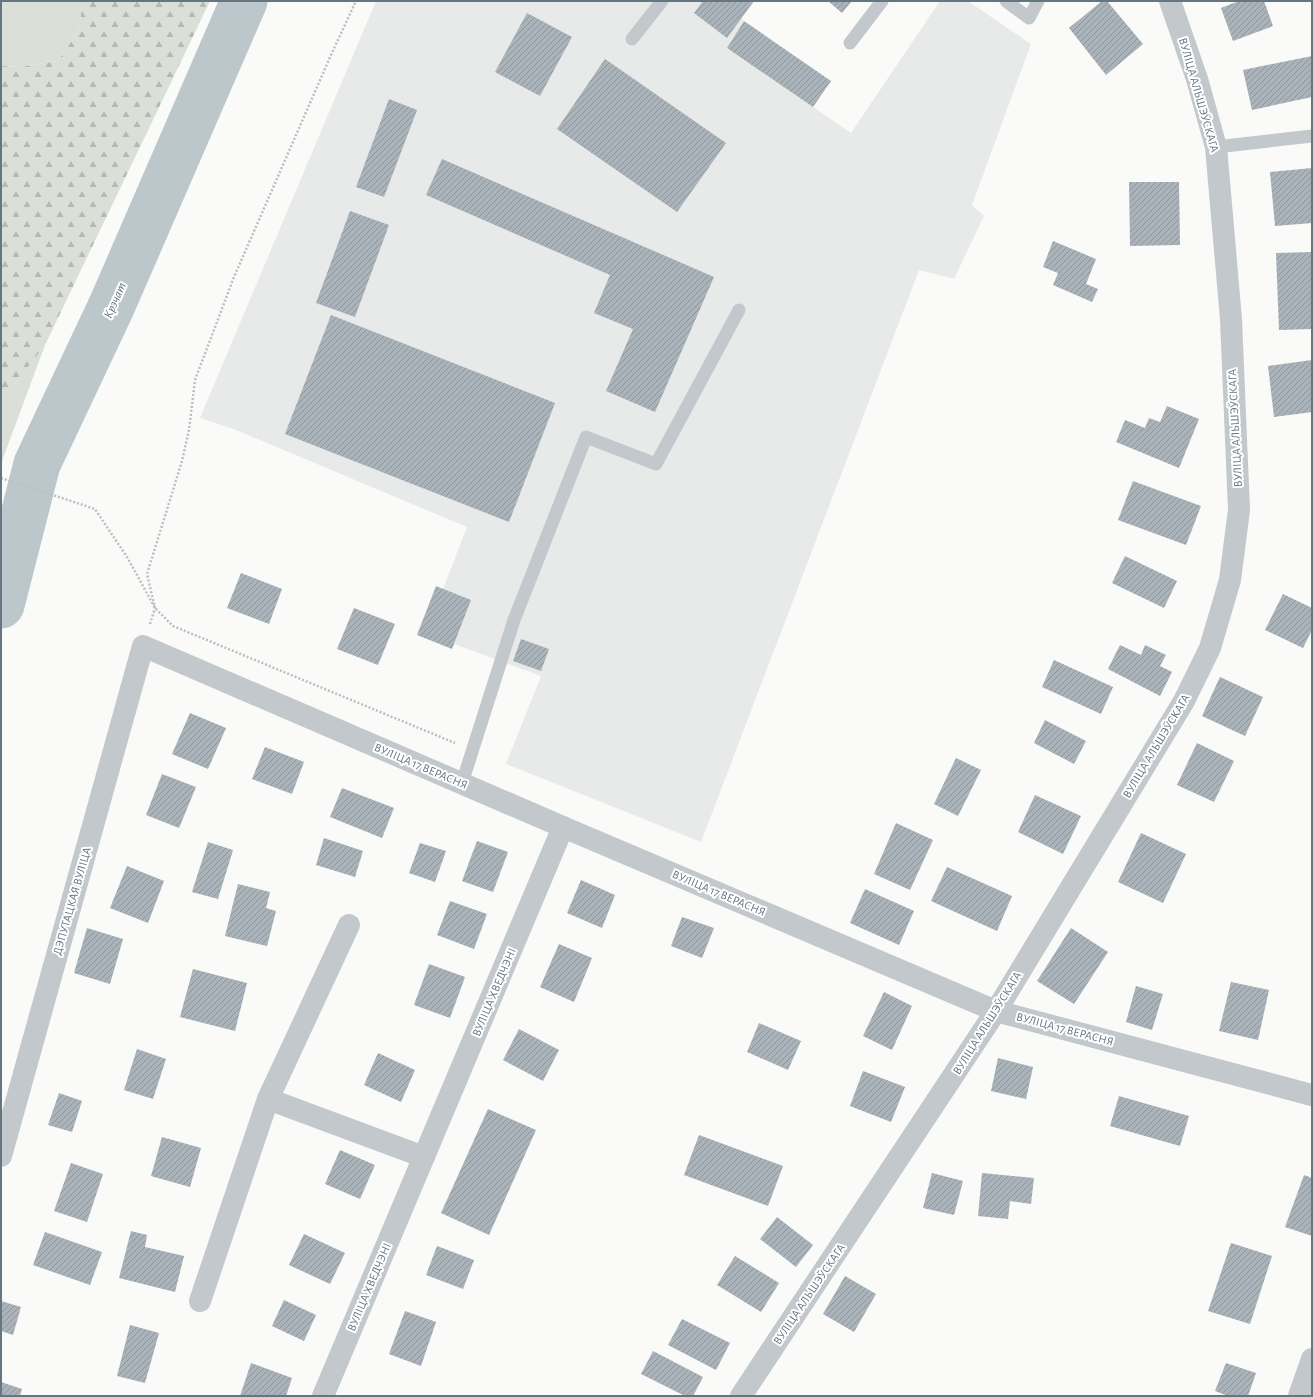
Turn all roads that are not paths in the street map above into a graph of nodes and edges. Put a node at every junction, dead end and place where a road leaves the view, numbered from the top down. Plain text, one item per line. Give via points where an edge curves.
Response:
1 (662, 1) edge
2 (882, 1) edge
3 (1006, 1) edge
4 (1038, 1) edge
5 (1170, 1) edge
6 (632, 39) dead end
7 (850, 43) dead end
8 (1312, 136) edge
9 (1216, 147) junction
10 (739, 310) dead end
11 (143, 646) joint
12 (462, 783) junction
13 (563, 827) junction
14 (349, 925) dead end
15 (996, 1011) junction
16 (1312, 1095) edge
17 (268, 1099) junction
18 (1, 1156) edge
19 (424, 1156) junction
20 (200, 1301) dead end
21 (1312, 1359) edge
22 (323, 1396) edge
23 (741, 1396) edge
24 (1299, 1396) edge

1 - 6 lane
2 - 7 lane
3 - 4 lane via 1029,18
5 - 9 street, ВУЛІЦА АЛЬШЭЎСКАГА via 1197,79
8 - 9 lane
9 - 15 street, ВУЛІЦА АЛЬШЭЎСКАГА via 1231,319 1239,510 1230,580 1210,648 1184,701
10 - 12 lane via 656,464 586,436 514,620
11 - 12 street, ВУЛІЦА 17 ВЕРАСНЯ
11 - 18 street, ДЭПУТАЦКАЯ ВУЛІЦА
12 - 13 street, ВУЛІЦА 17 ВЕРАСНЯ
13 - 15 street, ВУЛІЦА 17 ВЕРАСНЯ
13 - 19 street, ВУЛІЦА ХВЕДЧЭНІ
14 - 17 street
15 - 16 street, ВУЛІЦА 17 ВЕРАСНЯ
15 - 23 street, ВУЛІЦА АЛЬШЭЎСКАГА
17 - 19 street
17 - 20 street
19 - 22 street, ВУЛІЦА ХВЕДЧЭНІ
21 - 24 street

